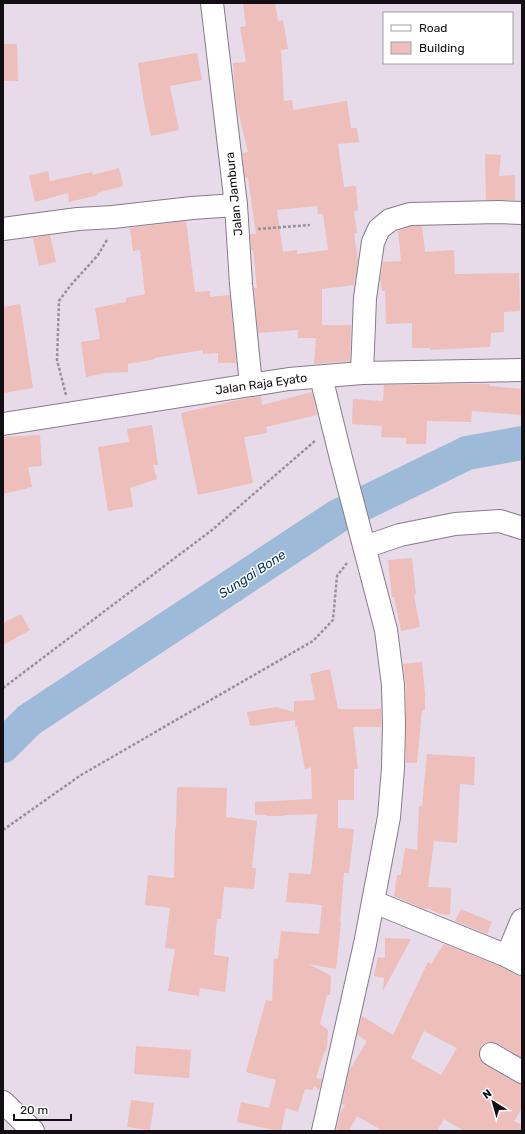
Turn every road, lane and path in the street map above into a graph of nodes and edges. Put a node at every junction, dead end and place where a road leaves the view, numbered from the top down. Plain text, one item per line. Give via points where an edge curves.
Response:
1 (212, 3) edge
2 (236, 204) junction
3 (522, 212) edge
4 (113, 217) junction
5 (310, 225) dead end
6 (3, 229) edge
7 (238, 229) junction
8 (522, 370) edge
9 (362, 372) junction
10 (321, 377) junction
11 (251, 385) junction
12 (70, 413) junction
13 (3, 424) edge
14 (333, 426) junction
15 (522, 528) edge
16 (364, 545) junction
17 (3, 688) edge
18 (3, 830) edge
19 (374, 902) junction
20 (522, 920) edge
21 (515, 960) edge
22 (491, 1054) dead end
23 (522, 1072) edge
24 (3, 1102) edge
25 (33, 1131) edge
26 (323, 1131) edge

1 - 2 street, Jalan Jambura
2 - 4 street
2 - 7 street, Jalan Jambura
3 - 9 street via 410,214 390,220 379,229 373,242 365,298
4 - 6 street
4 - 12 path via 109,237 98,256 59,301 57,360
5 - 7 path
7 - 11 street, Jalan Jambura
8 - 9 street, Jalan Raja Eyato
9 - 10 street, Jalan Raja Eyato
10 - 11 street, Jalan Raja Eyato
10 - 14 street
11 - 12 street, Jalan Raja Eyato
12 - 13 street, Jalan Raja Eyato
14 - 16 street
14 - 17 path via 212,530
15 - 16 street via 500,522 455,524
16 - 18 path via 337,576 333,620 313,641 81,775
16 - 19 street via 386,630 393,685 393,768 389,817
19 - 21 street
19 - 26 street
20 - 21 street
22 - 23 street
24 - 25 street

